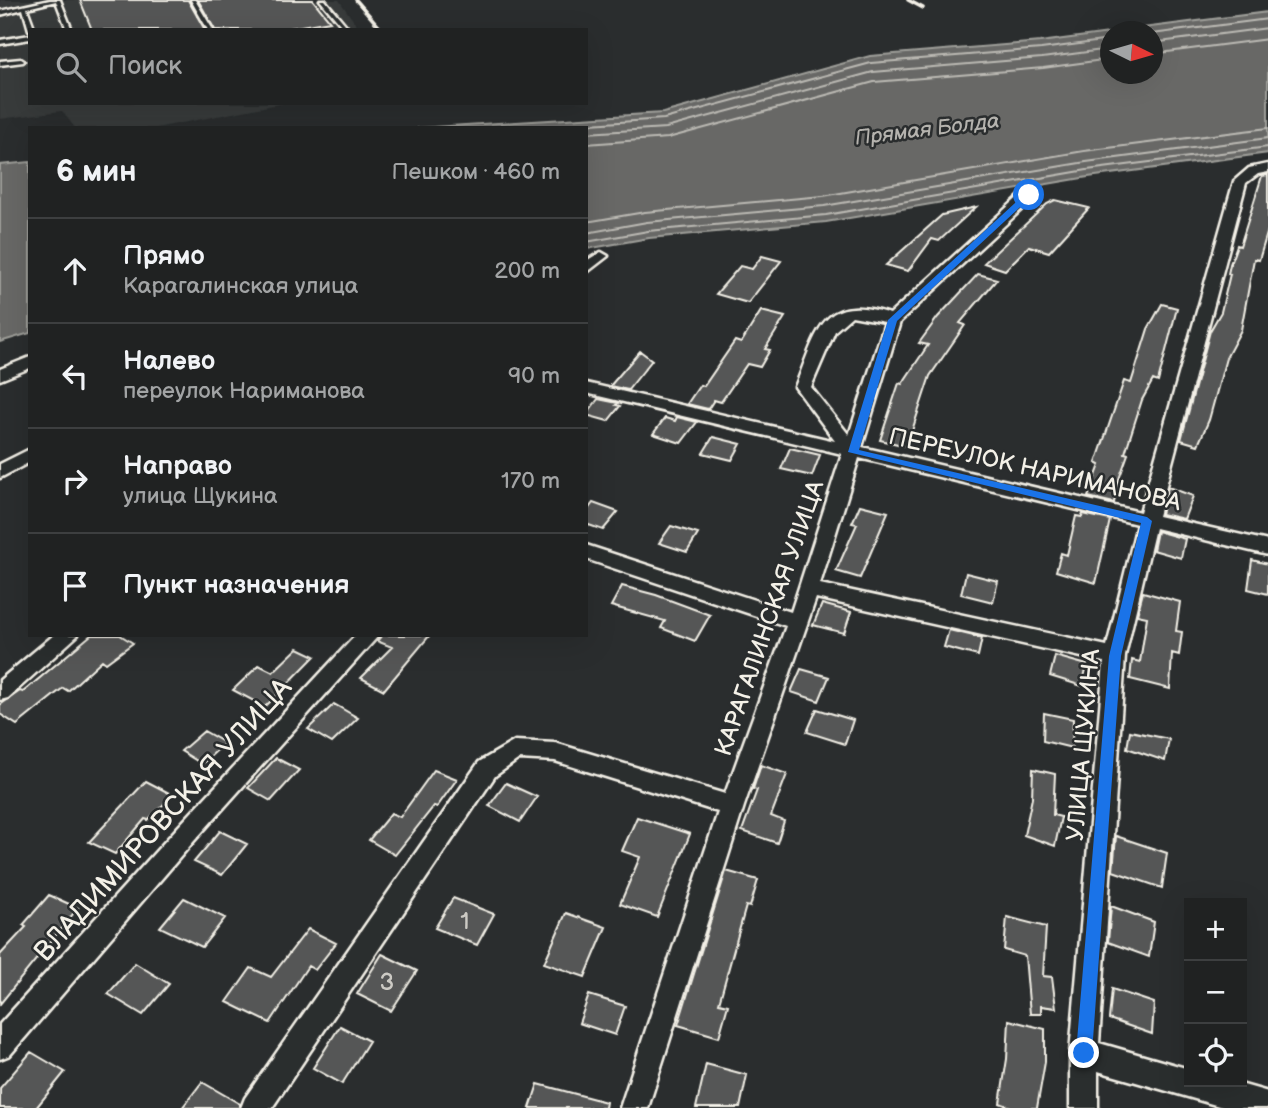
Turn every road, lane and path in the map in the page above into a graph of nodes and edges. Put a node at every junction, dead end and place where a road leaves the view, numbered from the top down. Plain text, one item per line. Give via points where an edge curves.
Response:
1 (57, 0) edge
2 (193, 0) edge
3 (322, 0) edge
4 (25, 9) junction
5 (0, 13) edge
6 (31, 28) edge
7 (69, 28) edge
8 (210, 28) edge
9 (345, 28) edge
10 (28, 37) edge
11 (0, 42) edge
12 (21, 61) dead end
13 (0, 63) edge
14 (1268, 168) edge
15 (1029, 195) dead end
16 (601, 256) dead end
17 (588, 267) edge
18 (893, 320) junction
19 (28, 363) edge
20 (0, 375) edge
21 (588, 388) edge
22 (853, 452) junction
23 (28, 455) edge
24 (0, 472) edge
25 (1147, 521) junction
26 (1268, 548) edge
27 (588, 553) edge
28 (809, 589) junction
29 (798, 622) junction
30 (66, 637) edge
31 (367, 637) edge
32 (1115, 656) junction
33 (0, 692) edge
34 (732, 806) junction
35 (3, 1037) edge
36 (1084, 1053) junction
37 (1268, 1106) edge
38 (255, 1108) edge
39 (634, 1108) edge
40 (1084, 1108) edge

1 - 4 lane
1 - 7 lane
2 - 8 lane
3 - 9 lane
4 - 5 lane
4 - 6 lane
10 - 11 lane
12 - 13 lane
14 - 25 street, УЛИЦА ЩУКИНА via 1240,181
15 - 18 street
16 - 17 street
18 - 22 street, КАРАГАЛИНСКАЯ УЛИЦА
18 - 22 street via 848,311 832,319 803,387
19 - 20 street
21 - 22 street, ПЕРЕУЛОК НАРИМАНОВА
22 - 25 street, ПЕРЕУЛОК НАРИМАНОВА
22 - 28 street, КАРАГАЛИНСКАЯ УЛИЦА
23 - 24 street
25 - 26 street, ПЕРЕУЛОК НАРИМАНОВА
25 - 32 street, УЛИЦА ЩУКИНА
27 - 29 street
28 - 29 street, КАРАГАЛИНСКАЯ УЛИЦА
28 - 32 street
29 - 34 street, КАРАГАЛИНСКАЯ УЛИЦА
30 - 33 street
31 - 35 street, ВЛАДИМИРОВСКАЯ УЛИЦА
32 - 36 street, УЛИЦА ЩУКИНА
34 - 38 street via 555,752 515,750 487,769
34 - 39 street, КАРАГАЛИНСКАЯ УЛИЦА
36 - 37 street
36 - 40 street, УЛИЦА ЩУКИНА

